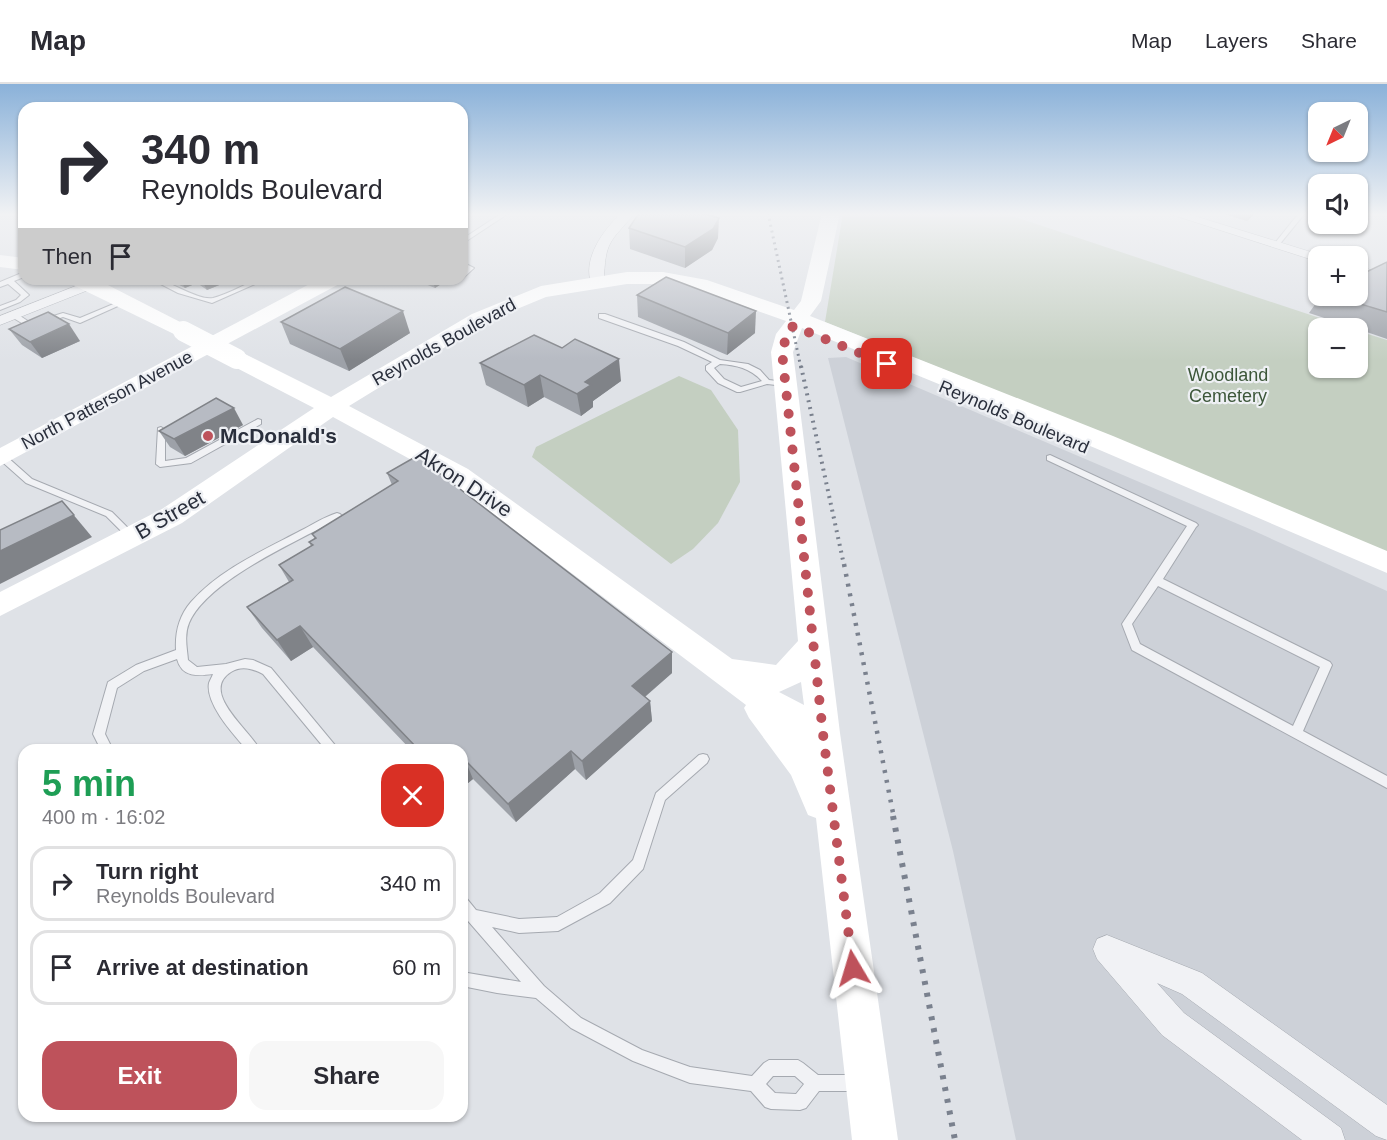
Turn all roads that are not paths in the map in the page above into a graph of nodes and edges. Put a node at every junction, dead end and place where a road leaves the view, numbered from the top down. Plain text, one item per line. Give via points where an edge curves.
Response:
1 (597, 262) edge
2 (820, 262) edge
3 (1368, 273) edge
4 (18, 277) edge
5 (1387, 279) edge
6 (9, 281) junction
7 (597, 282) junction
8 (0, 285) edge
9 (76, 285) edge
10 (92, 285) edge
11 (166, 285) edge
12 (250, 285) edge
13 (315, 285) edge
14 (125, 301) junction
15 (0, 308) edge
16 (602, 315) dead end
17 (7, 318) edge
18 (796, 323) junction
19 (718, 362) junction
20 (776, 383) junction
21 (330, 408) junction
22 (258, 422) dead end
23 (161, 430) edge
24 (1, 456) edge
25 (1050, 458) dead end
26 (337, 516) edge
27 (133, 537) junction
28 (1387, 563) edge
29 (1156, 580) junction
30 (1387, 580) edge
31 (0, 605) edge
32 (813, 643) junction
33 (182, 652) junction
34 (227, 668) junction
35 (730, 676) junction
36 (1296, 733) junction
37 (823, 734) junction
38 (104, 744) edge
39 (250, 744) edge
40 (328, 744) edge
41 (703, 759) dead end
42 (1387, 782) edge
43 (839, 861) junction
44 (468, 911) edge
45 (472, 916) junction
46 (468, 980) edge
47 (539, 991) junction
48 (815, 1083) junction
49 (868, 1083) junction
50 (756, 1084) junction
51 (1387, 1125) edge
52 (875, 1140) edge
53 (1329, 1140) edge

1 - 7 street
2 - 18 main road via 811,301
3 - 5 street
4 - 6 lane
6 - 8 lane
6 - 15 lane via 25,295
7 - 18 main road, Reynolds Boulevard via 661,284 694,290
7 - 21 main road, Reynolds Boulevard via 541,292 496,310
9 - 17 street
10 - 14 main road, Akron Drive
11 - 12 lane via 212,301
13 - 24 main road, North Patterson Avenue
14 - 17 lane via 80,321 63,315 30,326
14 - 21 main road, Akron Drive, bridge
16 - 19 lane
18 - 20 main road via 787,334
18 - 28 main road, Reynolds Boulevard via 1104,442
18 - 30 main road, Reynolds Boulevard
19 - 20 lane via 750,367
19 - 20 lane via 710,370 735,389
20 - 32 main road
21 - 27 main road, B Street via 229,479
21 - 35 main road, Akron Drive via 459,475
22 - 23 lane via 182,463 160,464
24 - 27 lane via 29,481 109,514
25 - 29 lane via 1193,525
26 - 33 lane via 232,574 209,591 184,620
27 - 31 main road, B Street
29 - 36 lane via 1127,624 1136,647
29 - 36 lane via 1326,665
32 - 35 main road via 796,669 777,680
32 - 37 main road
33 - 34 lane via 183,662 195,672
33 - 38 lane via 140,668 112,685 99,734
34 - 39 lane via 215,679 213,691
34 - 40 lane via 241,663 267,670
35 - 37 main road, Akron Drive via 788,716
35 - 43 main road via 806,767
36 - 42 lane
37 - 43 main road
41 - 45 lane via 660,796 638,864 605,898 558,924 519,926
43 - 49 main road
44 - 45 lane
45 - 47 lane
46 - 47 lane
47 - 50 lane via 576,1023 638,1056 690,1075
48 - 49 lane
48 - 50 lane via 798,1068 769,1068
48 - 50 lane via 800,1102 771,1101
49 - 52 main road
51 - 53 street via 1192,983 1107,949 1173,1024

